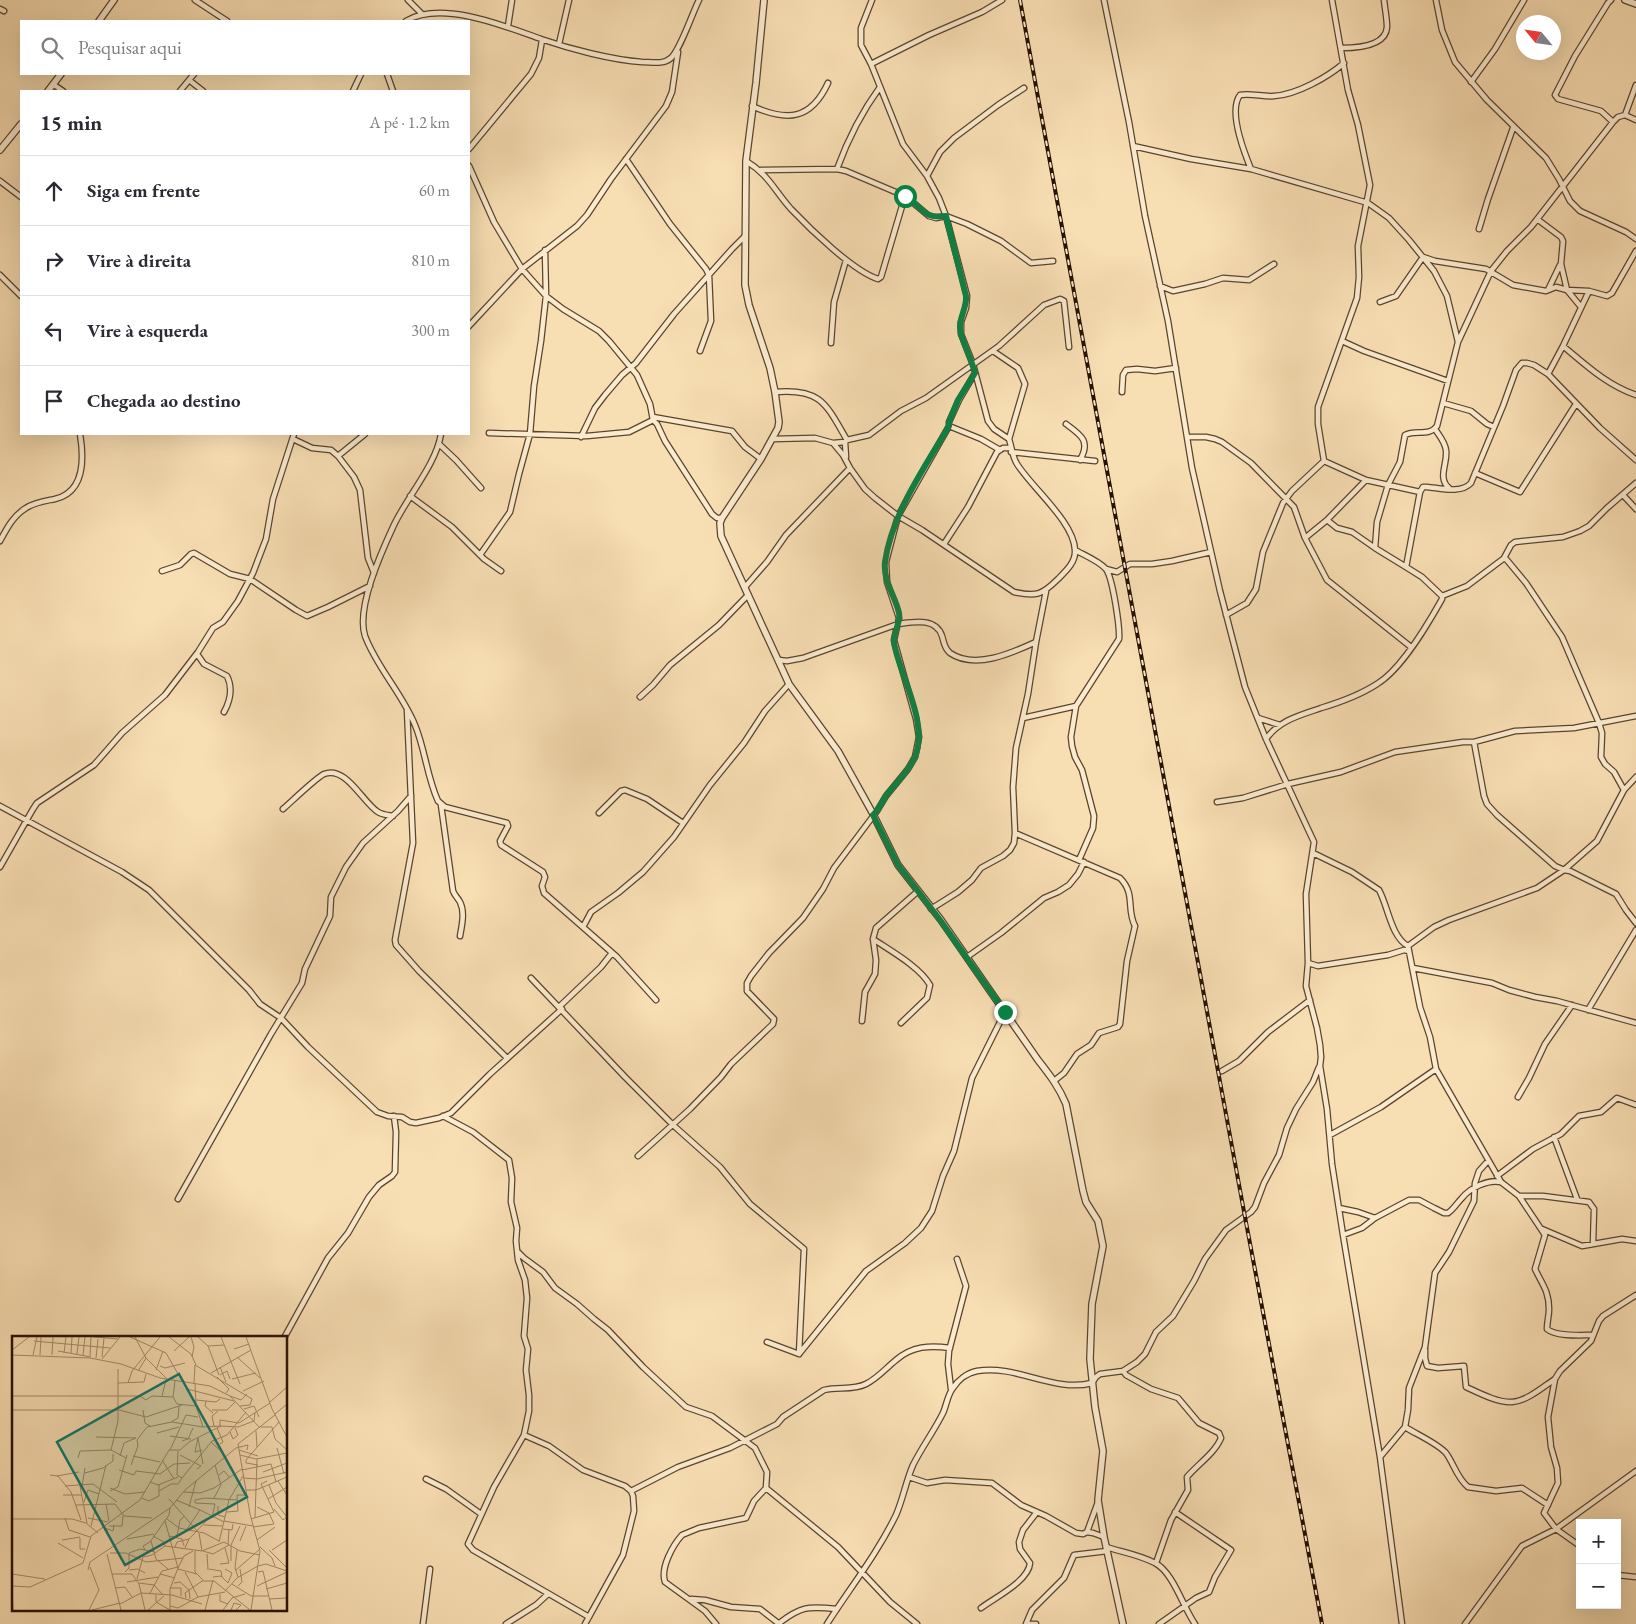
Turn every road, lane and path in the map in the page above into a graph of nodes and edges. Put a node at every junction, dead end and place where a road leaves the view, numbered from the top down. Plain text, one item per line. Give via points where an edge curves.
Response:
1 (114, 0) edge
2 (195, 0) edge
3 (209, 0) edge
4 (408, 0) edge
5 (512, 0) edge
6 (569, 0) edge
7 (699, 0) edge
8 (764, 0) edge
9 (872, 0) edge
10 (1002, 0) edge
11 (1104, 0) edge
12 (1332, 0) edge
13 (1384, 0) edge
14 (1436, 0) edge
15 (1524, 0) edge
16 (1611, 0) edge
17 (1625, 0) edge
18 (1636, 4) edge
19 (204, 6) junction
20 (421, 13) junction
21 (100, 20) edge
22 (225, 20) edge
23 (408, 20) edge
24 (508, 26) junction
25 (542, 40) junction
26 (559, 44) junction
27 (1341, 48) junction
28 (678, 52) junction
29 (1344, 63) junction
30 (871, 64) junction
31 (60, 75) edge
32 (193, 75) edge
33 (360, 75) edge
34 (387, 75) edge
35 (189, 80) junction
36 (1471, 82) junction
37 (828, 83) dead end
38 (54, 85) junction
39 (1636, 85) edge
40 (880, 87) junction
41 (1024, 88) dead end
42 (49, 90) edge
43 (62, 90) edge
44 (181, 90) edge
45 (202, 90) edge
46 (353, 90) edge
47 (393, 90) edge
48 (752, 106) junction
49 (1625, 115) junction
50 (1636, 120) edge
51 (1613, 122) junction
52 (20, 125) edge
53 (1513, 128) junction
54 (1133, 146) junction
55 (470, 148) edge
56 (0, 149) edge
57 (626, 159) junction
58 (746, 161) junction
59 (470, 168) edge
60 (836, 168) junction
61 (1251, 169) junction
62 (761, 170) junction
63 (927, 176) junction
64 (0, 181) edge
65 (1563, 188) junction
66 (20, 196) edge
67 (905, 196) junction
68 (1368, 203) junction
69 (946, 216) junction
70 (1538, 220) junction
71 (1480, 229) dead end
72 (745, 236) junction
73 (1636, 239) edge
74 (545, 250) junction
75 (1636, 251) edge
76 (1424, 257) junction
77 (846, 260) junction
78 (1053, 261) dead end
79 (1274, 264) dead end
80 (1561, 264) junction
81 (522, 269) junction
82 (1491, 271) junction
83 (0, 274) edge
84 (709, 275) junction
85 (1160, 286) junction
86 (1548, 290) junction
87 (1567, 290) junction
88 (1588, 291) junction
89 (20, 295) edge
90 (546, 296) junction
91 (1380, 302) dead end
92 (1581, 307) junction
93 (470, 325) edge
94 (1342, 341) junction
95 (1458, 342) junction
96 (831, 343) dead end
97 (1563, 346) junction
98 (1069, 347) dead end
99 (700, 351) dead end
100 (993, 351) junction
101 (973, 364) junction
102 (632, 367) junction
103 (1176, 368) junction
104 (975, 373) junction
105 (1548, 374) junction
106 (1448, 381) junction
107 (775, 392) junction
108 (1122, 392) dead end
109 (1636, 396) edge
110 (1443, 403) junction
111 (1576, 404) junction
112 (653, 419) junction
113 (1066, 424) dead end
114 (949, 426) junction
115 (1494, 426) junction
116 (1435, 429) junction
117 (489, 434) dead end
118 (530, 434) junction
119 (80, 435) edge
120 (364, 435) edge
121 (441, 435) edge
122 (294, 436) edge
123 (581, 437) junction
124 (1187, 437) junction
125 (1009, 439) junction
126 (772, 440) junction
127 (846, 441) junction
128 (833, 443) junction
129 (439, 444) junction
130 (1000, 450) junction
131 (1011, 450) junction
132 (338, 456) junction
133 (761, 460) junction
134 (1080, 460) junction
135 (1636, 460) edge
136 (847, 461) junction
137 (1095, 461) dead end
138 (1324, 461) junction
139 (850, 468) junction
140 (1475, 473) junction
141 (1366, 480) junction
142 (1636, 483) edge
143 (1388, 485) junction
144 (481, 488) dead end
145 (1450, 489) junction
146 (1420, 492) junction
147 (1624, 495) junction
148 (410, 496) junction
149 (1286, 499) junction
150 (1636, 509) edge
151 (898, 516) junction
152 (722, 518) junction
153 (1327, 520) junction
154 (1305, 538) junction
155 (0, 541) edge
156 (944, 544) junction
157 (1375, 548) junction
158 (1075, 550) junction
159 (1211, 552) junction
160 (480, 555) junction
161 (1504, 558) junction
162 (1406, 567) junction
163 (1106, 569) junction
164 (162, 570) dead end
165 (501, 571) dead end
166 (374, 575) junction
167 (250, 579) junction
168 (370, 586) junction
169 (745, 587) junction
170 (1046, 591) junction
171 (748, 595) junction
172 (1442, 596) junction
173 (1226, 615) junction
174 (898, 624) junction
175 (1036, 642) junction
176 (1411, 647) junction
177 (197, 654) junction
178 (778, 660) junction
179 (789, 684) junction
180 (640, 698) dead end
181 (1076, 706) junction
182 (406, 707) junction
183 (224, 712) dead end
184 (1636, 716) edge
185 (1023, 718) junction
186 (1258, 718) junction
187 (1599, 723) junction
188 (1280, 725) junction
189 (1266, 739) junction
190 (1474, 742) junction
191 (1636, 776) edge
192 (1288, 784) junction
193 (1624, 790) junction
194 (411, 796) junction
195 (1217, 802) dead end
196 (441, 805) junction
197 (0, 806) edge
198 (283, 809) dead end
199 (599, 813) dead end
200 (873, 815) junction
201 (393, 816) junction
202 (26, 820) junction
203 (683, 823) junction
204 (1015, 832) junction
205 (1313, 853) junction
206 (1082, 861) junction
207 (0, 866) edge
208 (1564, 870) junction
209 (917, 892) junction
210 (931, 909) junction
211 (1636, 922) edge
212 (583, 927) junction
213 (1636, 930) edge
214 (460, 936) dead end
215 (873, 939) junction
216 (1409, 948) junction
217 (612, 953) junction
218 (967, 957) junction
219 (1308, 963) junction
220 (1318, 966) junction
221 (1413, 968) junction
222 (1307, 976) junction
223 (531, 978) dead end
224 (656, 1000) dead end
225 (1310, 1000) junction
226 (1572, 1004) junction
227 (561, 1007) junction
228 (1588, 1010) junction
229 (1005, 1012) junction
230 (281, 1018) junction
231 (862, 1022) dead end
232 (901, 1023) dead end
233 (1636, 1023) edge
234 (507, 1058) junction
235 (1320, 1066) junction
236 (1436, 1069) junction
237 (1222, 1071) dead end
238 (1054, 1081) junction
239 (1518, 1097) dead end
240 (1636, 1105) edge
241 (394, 1116) junction
242 (443, 1116) junction
243 (673, 1124) junction
244 (1330, 1135) junction
245 (1554, 1137) junction
246 (638, 1156) dead end
247 (1488, 1161) junction
248 (1497, 1176) junction
249 (1501, 1182) junction
250 (1474, 1189) junction
251 (1519, 1196) junction
252 (1577, 1199) junction
253 (178, 1200) dead end
254 (1338, 1208) junction
255 (1375, 1218) junction
256 (1542, 1228) junction
257 (1342, 1235) junction
258 (1636, 1240) edge
259 (1592, 1244) junction
260 (518, 1252) junction
261 (957, 1259) dead end
262 (1636, 1295) edge
263 (1593, 1335) junction
264 (285, 1336) edge
265 (767, 1342) dead end
266 (1425, 1347) junction
267 (950, 1348) junction
268 (799, 1354) junction
269 (1123, 1370) junction
270 (1555, 1379) junction
271 (1092, 1383) junction
272 (951, 1391) junction
273 (1405, 1427) junction
274 (524, 1435) junction
275 (745, 1439) junction
276 (1380, 1457) junction
277 (1636, 1471) edge
278 (909, 1477) junction
279 (426, 1479) dead end
280 (766, 1488) junction
281 (631, 1492) junction
282 (1098, 1500) junction
283 (1548, 1505) junction
284 (1037, 1512) junction
285 (1175, 1512) junction
286 (481, 1514) junction
287 (1556, 1529) junction
288 (1087, 1532) junction
289 (1104, 1537) junction
290 (1576, 1543) edge
291 (1107, 1549) junction
292 (1156, 1563) junction
293 (430, 1568) dead end
294 (862, 1573) junction
295 (1621, 1575) edge
296 (1636, 1577) edge
297 (548, 1594) junction
298 (689, 1599) junction
299 (1184, 1606) junction
300 (981, 1608) dead end
301 (837, 1609) junction
302 (589, 1617) junction
303 (423, 1624) edge
304 (506, 1624) edge
305 (585, 1624) edge
306 (716, 1624) edge
307 (778, 1624) edge
308 (827, 1624) edge
309 (916, 1624) edge
310 (1026, 1624) edge
311 (1036, 1624) edge
312 (1123, 1624) edge
313 (1158, 1624) edge
314 (1195, 1624) edge
315 (1402, 1624) edge
316 (1465, 1624) edge

1 - 21 street
2 - 19 street
3 - 19 street
4 - 20 street
5 - 24 street
6 - 26 street
7 - 28 street
8 - 48 street
9 - 30 street via 860,36
10 - 30 street
11 - 54 street
12 - 27 street
13 - 27 street via 1387,28 1384,35 1363,47
14 - 36 street via 1446,42 1455,62
15 - 36 street
16 - 51 street via 1575,56 1556,95 1558,99 1601,111
17 - 18 street
19 - 22 street
20 - 23 street
20 - 24 street via 452,11
24 - 25 street
25 - 26 street
25 - 55 street via 539,58 531,74
26 - 28 street via 631,61 666,62
27 - 29 street
28 - 57 street via 672,92 666,106
29 - 61 street via 1294,92 1276,96 1240,95 1236,104 1238,131
29 - 68 street via 1370,180
30 - 40 street
31 - 38 street
32 - 35 street
33 - 46 street
34 - 47 street
35 - 44 street
35 - 45 street
36 - 53 street
37 - 48 street via 823,96 805,112 772,114
38 - 42 street
38 - 43 street
39 - 49 street
40 - 60 street via 854,127
40 - 63 street via 903,144
41 - 63 street via 950,142 940,152
48 - 58 street
49 - 50 street
49 - 51 street
51 - 65 street
52 - 56 street
53 - 65 street via 1546,158
53 - 71 street
54 - 61 street
54 - 85 street
57 - 74 street via 587,215
57 - 84 street
58 - 62 street
58 - 72 street
59 - 81 street via 494,222
60 - 62 street
60 - 67 street
61 - 68 street
62 - 77 street via 791,208
63 - 69 street
64 - 66 street
65 - 70 street
65 - 73 street via 1575,207
67 - 69 street via 929,216
67 - 77 street via 881,277 870,276
68 - 76 street via 1389,218
68 - 94 street via 1358,246 1357,298
69 - 78 street via 1001,241 1031,263
69 - 101 street via 966,296 961,334
70 - 80 street via 1563,241
70 - 82 street
72 - 84 street
72 - 107 street via 746,294
74 - 81 street
74 - 90 street
75 - 88 street via 1612,293 1607,296
76 - 82 street
76 - 91 street via 1396,296
76 - 95 street via 1447,296
77 - 96 street via 834,302
79 - 85 street via 1249,280 1223,278 1173,291
80 - 86 street
80 - 87 street
81 - 90 street
81 - 93 street
82 - 86 street via 1513,285
82 - 95 street
83 - 89 street
84 - 99 street via 711,321
84 - 102 street
85 - 103 street
86 - 87 street via 1556,287
87 - 88 street
87 - 92 street
88 - 92 street
90 - 102 street via 599,332
90 - 118 street
92 - 97 street
94 - 106 street
94 - 138 street via 1318,407
95 - 106 street
97 - 105 street
97 - 109 street via 1606,382
98 - 100 street via 1064,301 1060,299 1040,307
100 - 101 street
100 - 125 street via 1018,368 1025,384
101 - 104 street
101 - 127 street via 869,435
102 - 112 street via 644,389
102 - 123 street via 599,402
103 - 108 street via 1126,370
103 - 124 street
104 - 114 street via 958,400
104 - 125 street via 988,421
105 - 111 street
105 - 115 street via 1527,363 1518,366
106 - 110 street
107 - 126 street via 779,422
107 - 127 street via 801,391 821,400
110 - 115 street via 1471,410
110 - 116 street
111 - 135 street
111 - 140 street via 1520,492
112 - 123 street via 629,432
112 - 133 street via 732,431
112 - 152 street via 712,514
113 - 134 street via 1084,439 1085,450
114 - 130 street
114 - 151 street
115 - 140 street
116 - 143 street via 1405,435 1400,462
116 - 145 street via 1445,446 1443,477
117 - 118 street
118 - 123 street
118 - 160 street via 510,512
119 - 155 street via 82,461 77,484 57,499 39,501 26,507 9,524
120 - 132 street
121 - 129 street
122 - 132 street via 312,448 331,450
122 - 167 street via 273,499 266,540
124 - 149 street via 1206,437 1222,442 1251,463
124 - 159 street
125 - 131 street
126 - 128 street via 815,438
126 - 133 street
127 - 128 street
127 - 136 street
128 - 136 street
129 - 144 street
129 - 148 street
130 - 131 street
130 - 156 street
131 - 134 street
131 - 158 street via 1018,466 1067,527
132 - 166 street via 360,490 368,558
133 - 152 street
134 - 137 street
136 - 139 street
138 - 141 street
138 - 149 street
139 - 151 street via 865,489
139 - 169 street via 786,536
140 - 145 street via 1468,486
141 - 143 street
141 - 153 street
142 - 147 street
143 - 146 street
143 - 157 street via 1377,522
145 - 146 street via 1423,487
146 - 162 street
147 - 150 street
147 - 161 street via 1580,532 1564,537 1515,542
148 - 160 street via 452,527
148 - 166 street via 397,517
149 - 154 street via 1294,507
149 - 173 street via 1263,552 1256,589 1247,603
151 - 156 street
151 - 174 street via 885,570 898,612
152 - 169 street via 720,536
153 - 154 street
153 - 157 street
154 - 176 street via 1327,580
156 - 170 street via 1014,592 1037,594
157 - 162 street
158 - 163 street
158 - 170 street via 1066,571
159 - 163 street via 1172,562 1130,564 1117,572
159 - 173 street
160 - 165 street
161 - 172 street via 1467,586
161 - 187 street via 1526,583 1562,637
162 - 172 street
163 - 181 street via 1112,585 1119,640
164 - 167 street via 180,565 194,553 230,574
166 - 168 street
167 - 168 street via 307,616
167 - 177 street via 231,613 213,628
168 - 182 street via 363,614 365,636
169 - 171 street
170 - 175 street
171 - 178 street
171 - 180 street via 719,625 670,665
172 - 176 street
173 - 186 street via 1240,669
174 - 175 street via 923,622 936,626 950,653 970,660 1005,654
174 - 178 street via 803,658
174 - 200 street via 894,640 913,704 918,748 908,769
175 - 185 street
176 - 188 street via 1376,685
177 - 183 street via 204,664 227,676 230,688
177 - 202 street via 165,695 122,733 94,765 37,803
178 - 179 street
179 - 200 street via 835,746
179 - 203 street via 765,711
181 - 185 street
181 - 206 street via 1072,746 1094,816
182 - 194 street
182 - 196 street
184 - 187 street
185 - 204 street via 1014,768
186 - 188 street
186 - 189 street
187 - 190 street via 1574,728 1515,731
187 - 193 street via 1601,756
188 - 189 street
189 - 192 street
190 - 192 street via 1395,752 1341,772
190 - 208 street via 1484,796 1491,809 1555,866
191 - 193 street
192 - 195 street via 1243,798
192 - 205 street via 1314,842
193 - 208 street via 1597,841
194 - 201 street
194 - 234 street via 414,843 396,945
196 - 212 street via 507,823 501,845 543,872 544,893
196 - 214 street via 453,891 463,912
197 - 202 street
198 - 201 street via 324,774 335,773 351,784 378,812
199 - 203 street via 624,790 647,799
200 - 209 street via 898,865
200 - 243 street via 803,918 769,953 747,983 747,991 774,1019 773,1024
201 - 230 street via 364,843 346,867 331,897 330,916 305,969 302,983
202 - 207 street
202 - 230 street via 149,890 260,1004
203 - 212 street via 643,872 591,912
204 - 206 street
204 - 210 street via 1010,850 981,868 958,892
205 - 216 street via 1380,890 1401,941
205 - 219 street via 1306,894
206 - 218 street via 1078,874 1069,885 1044,898
206 - 238 street via 1127,884 1135,926 1127,961 1120,1024 1099,1033
208 - 211 street via 1616,894
208 - 216 street via 1537,888 1434,927
209 - 210 street
209 - 215 street via 876,928
210 - 218 street
212 - 217 street
213 - 228 street
215 - 231 street via 875,974 865,992
215 - 232 street via 918,971 930,986 927,998
216 - 220 street via 1388,955
216 - 221 street
217 - 224 street
217 - 227 street
218 - 229 street
219 - 220 street
219 - 222 street
220 - 222 street
221 - 226 street via 1492,983 1535,997
221 - 236 street
222 - 225 street
223 - 227 street
225 - 235 street via 1320,1045
225 - 237 street via 1268,1032 1239,1061
226 - 228 street
226 - 239 street via 1545,1044
227 - 234 street
227 - 243 street
228 - 233 street
229 - 238 street
229 - 268 street via 972,1078 954,1151 932,1211 905,1243 866,1271
230 - 241 street via 377,1112
230 - 253 street
234 - 242 street via 451,1113
235 - 244 street
235 - 269 street via 1287,1128 1280,1155 1255,1207 1226,1230 1205,1259 1173,1316 1156,1332 1145,1354
236 - 244 street via 1381,1107
236 - 247 street
238 - 271 street via 1068,1112 1086,1202 1102,1234 1102,1255 1093,1293 1091,1320
240 - 245 street via 1617,1098 1601,1112 1579,1116 1569,1128
241 - 242 street via 416,1123
241 - 264 street via 395,1172 374,1191 328,1258
242 - 260 street via 473,1132 509,1160
243 - 246 street
243 - 268 street via 720,1168 750,1204 804,1250
244 - 254 street
245 - 248 street
245 - 252 street
247 - 248 street
247 - 250 street via 1479,1171
248 - 249 street
249 - 250 street via 1495,1180
249 - 251 street
250 - 255 street via 1448,1213 1417,1200 1409,1200
250 - 266 street via 1474,1201 1435,1273
251 - 252 street
251 - 256 street
252 - 259 street via 1586,1200 1593,1207
254 - 255 street
254 - 257 street
255 - 257 street via 1362,1228
256 - 259 street via 1578,1245
256 - 263 street via 1545,1238 1534,1269 1547,1296 1547,1329 1574,1336
257 - 276 street
258 - 259 street
260 - 274 street via 527,1298 524,1336 528,1349 529,1411
260 - 275 street via 543,1272 554,1288 608,1330 686,1407 712,1416
261 - 267 street via 966,1286
262 - 263 street via 1604,1316
263 - 270 street
265 - 268 street
266 - 270 street via 1427,1366 1464,1366 1466,1388 1505,1401 1521,1400
266 - 273 street via 1409,1388
267 - 272 street
267 - 275 street via 933,1346 909,1351 869,1382 853,1388 824,1390 776,1424
269 - 271 street via 1100,1374
269 - 285 street via 1151,1389 1178,1398 1199,1423 1219,1433 1219,1442 1186,1477 1188,1490
270 - 283 street via 1548,1417 1558,1483
271 - 272 street via 1063,1384 994,1369 967,1374
271 - 282 street via 1103,1451
272 - 278 street
273 - 276 street
273 - 283 street via 1442,1450 1468,1486 1496,1491 1522,1488
274 - 281 street via 549,1446 583,1470 626,1486
274 - 286 street
275 - 280 street via 755,1448 764,1464
275 - 281 street via 678,1467
276 - 315 street
277 - 287 street
278 - 284 street via 928,1483 945,1480 992,1483 1016,1502
278 - 294 street via 895,1516
279 - 286 street
280 - 294 street via 838,1547
280 - 298 street via 754,1501 746,1518 685,1532 678,1539 666,1564 664,1579
281 - 302 street via 634,1511 623,1555
282 - 288 street
282 - 289 street
283 - 287 street via 1544,1514
284 - 288 street via 1076,1533
284 - 300 street via 1023,1530 1019,1542 1030,1563 1028,1571 1017,1583
285 - 292 street
285 - 299 street via 1231,1550 1211,1589
286 - 297 street via 469,1547
287 - 290 street
287 - 316 street via 1522,1546
288 - 289 street
289 - 291 street
291 - 292 street
291 - 310 street via 1074,1555 1064,1578 1032,1610
291 - 312 street
292 - 299 street via 1169,1577
293 - 303 street
294 - 301 street
294 - 309 street
295 - 296 street
297 - 302 street
297 - 304 street
298 - 306 street
298 - 307 street via 760,1609
299 - 313 street
299 - 314 street
301 - 307 street via 808,1607
301 - 308 street
302 - 305 street
310 - 311 street

